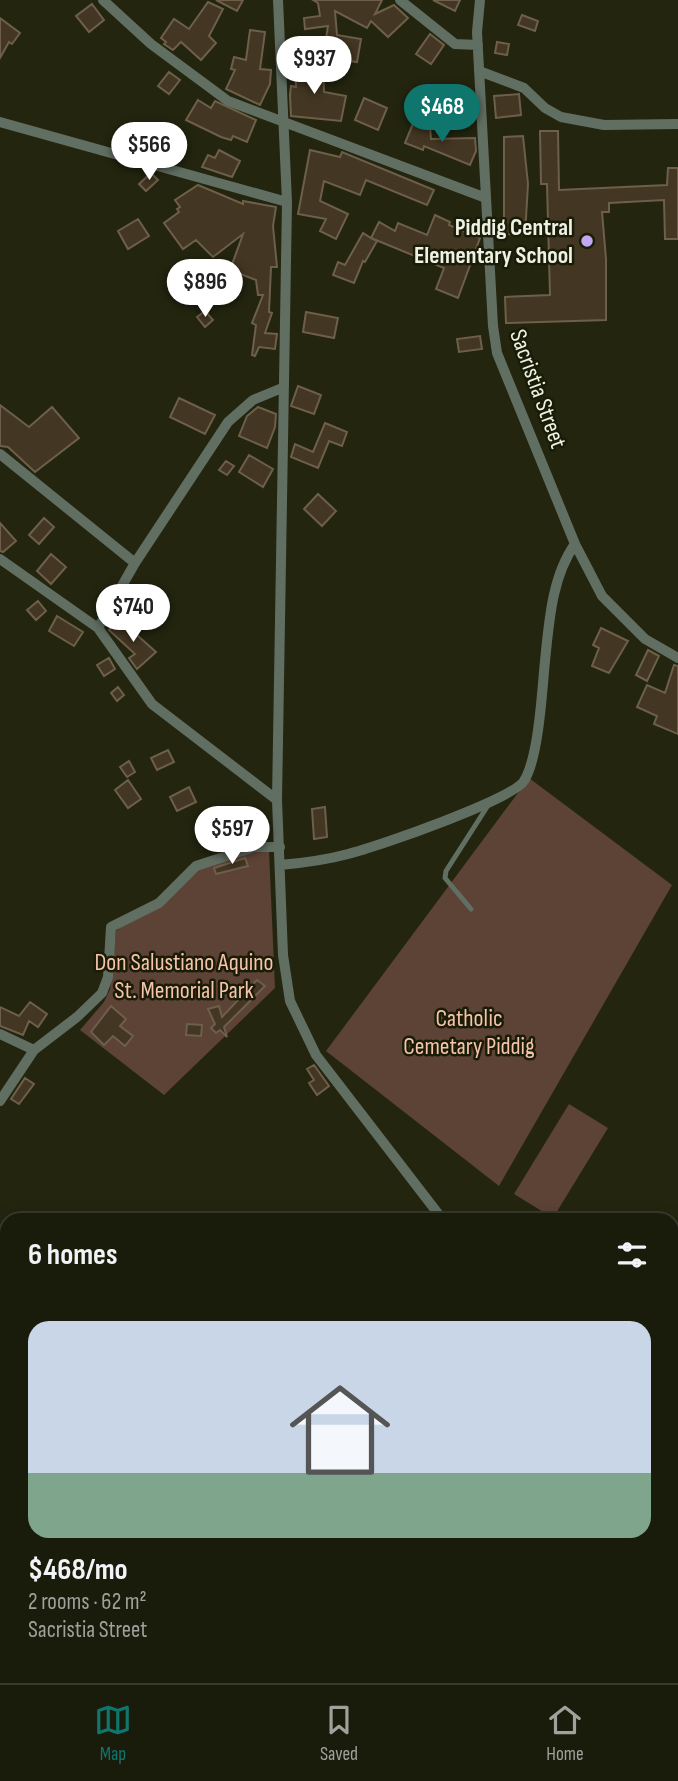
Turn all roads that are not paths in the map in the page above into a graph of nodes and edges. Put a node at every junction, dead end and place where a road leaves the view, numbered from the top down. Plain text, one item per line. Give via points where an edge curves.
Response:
1 (103, 0) edge
2 (278, 0) edge
3 (400, 0) edge
4 (480, 0) edge
5 (478, 46) junction
6 (479, 71) junction
7 (285, 120) junction
8 (0, 122) edge
9 (678, 124) edge
10 (486, 198) junction
11 (287, 202) junction
12 (282, 388) junction
13 (0, 454) edge
14 (576, 544) junction
15 (0, 559) edge
16 (135, 563) junction
17 (98, 628) junction
18 (678, 658) edge
19 (278, 800) junction
20 (491, 801) junction
21 (280, 847) junction
22 (280, 865) junction
23 (471, 909) dead end
24 (0, 1034) edge
25 (34, 1050) junction
26 (0, 1101) edge
27 (438, 1213) edge

1 - 7 street via 151,44 228,101
2 - 7 street
3 - 5 street via 455,44
4 - 5 street, Sacristia Street
5 - 6 street, Sacristia Street
6 - 9 street via 524,88 562,117 604,125
6 - 10 street, Sacristia Street
7 - 10 street
7 - 11 street
8 - 11 street
10 - 14 street, Sacristia Street via 497,353
11 - 12 street
12 - 16 street via 253,400 228,422
12 - 19 street
13 - 16 street
14 - 18 street, Sacristia Street via 608,604 645,639
14 - 20 street via 566,557 556,590 528,771 511,792
15 - 17 street
16 - 17 street
17 - 19 street via 152,704
19 - 21 street
20 - 22 street via 365,849
20 - 23 lane via 446,871 445,878
21 - 22 street
21 - 25 street via 254,848 196,866 159,903 111,927 103,993
22 - 27 street via 283,955 290,1001 316,1055
24 - 25 street
25 - 26 street

